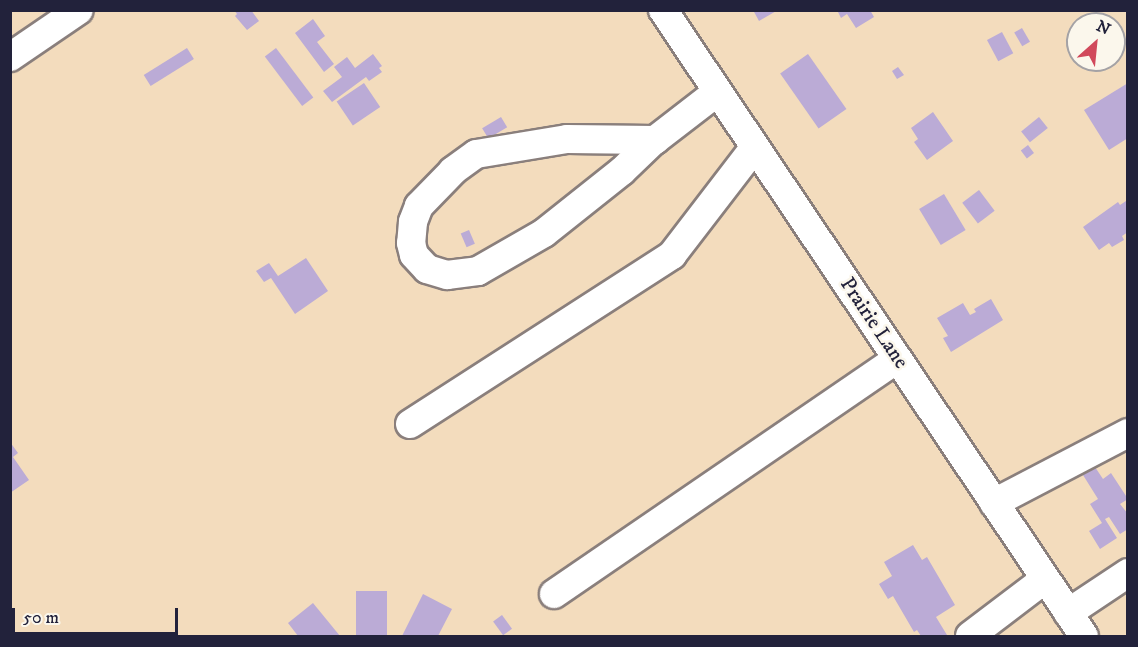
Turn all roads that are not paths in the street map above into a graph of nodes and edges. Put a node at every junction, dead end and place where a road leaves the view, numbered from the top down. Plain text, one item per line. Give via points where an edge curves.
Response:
1 (79, 10) edge
2 (663, 10) edge
3 (10, 57) edge
4 (717, 92) junction
5 (655, 140) junction
6 (755, 147) junction
7 (897, 359) junction
8 (410, 424) dead end
9 (1128, 433) edge
10 (994, 503) junction
11 (1128, 573) edge
12 (1045, 579) junction
13 (554, 594) dead end
14 (1068, 613) junction
15 (970, 636) edge
16 (1084, 636) edge

1 - 3 street
2 - 4 street, Prairie Lane
4 - 5 street
4 - 6 street, Prairie Lane
5 - 5 street via 544,233 478,271 447,275 427,269 414,255 413,222 419,206 476,154 567,139
6 - 7 street, Prairie Lane
6 - 8 street via 672,255
7 - 10 street, Prairie Lane
7 - 13 street
9 - 10 street
10 - 12 street, Prairie Lane
11 - 14 street
12 - 14 street, Prairie Lane
12 - 15 street
14 - 16 street, Prairie Lane

